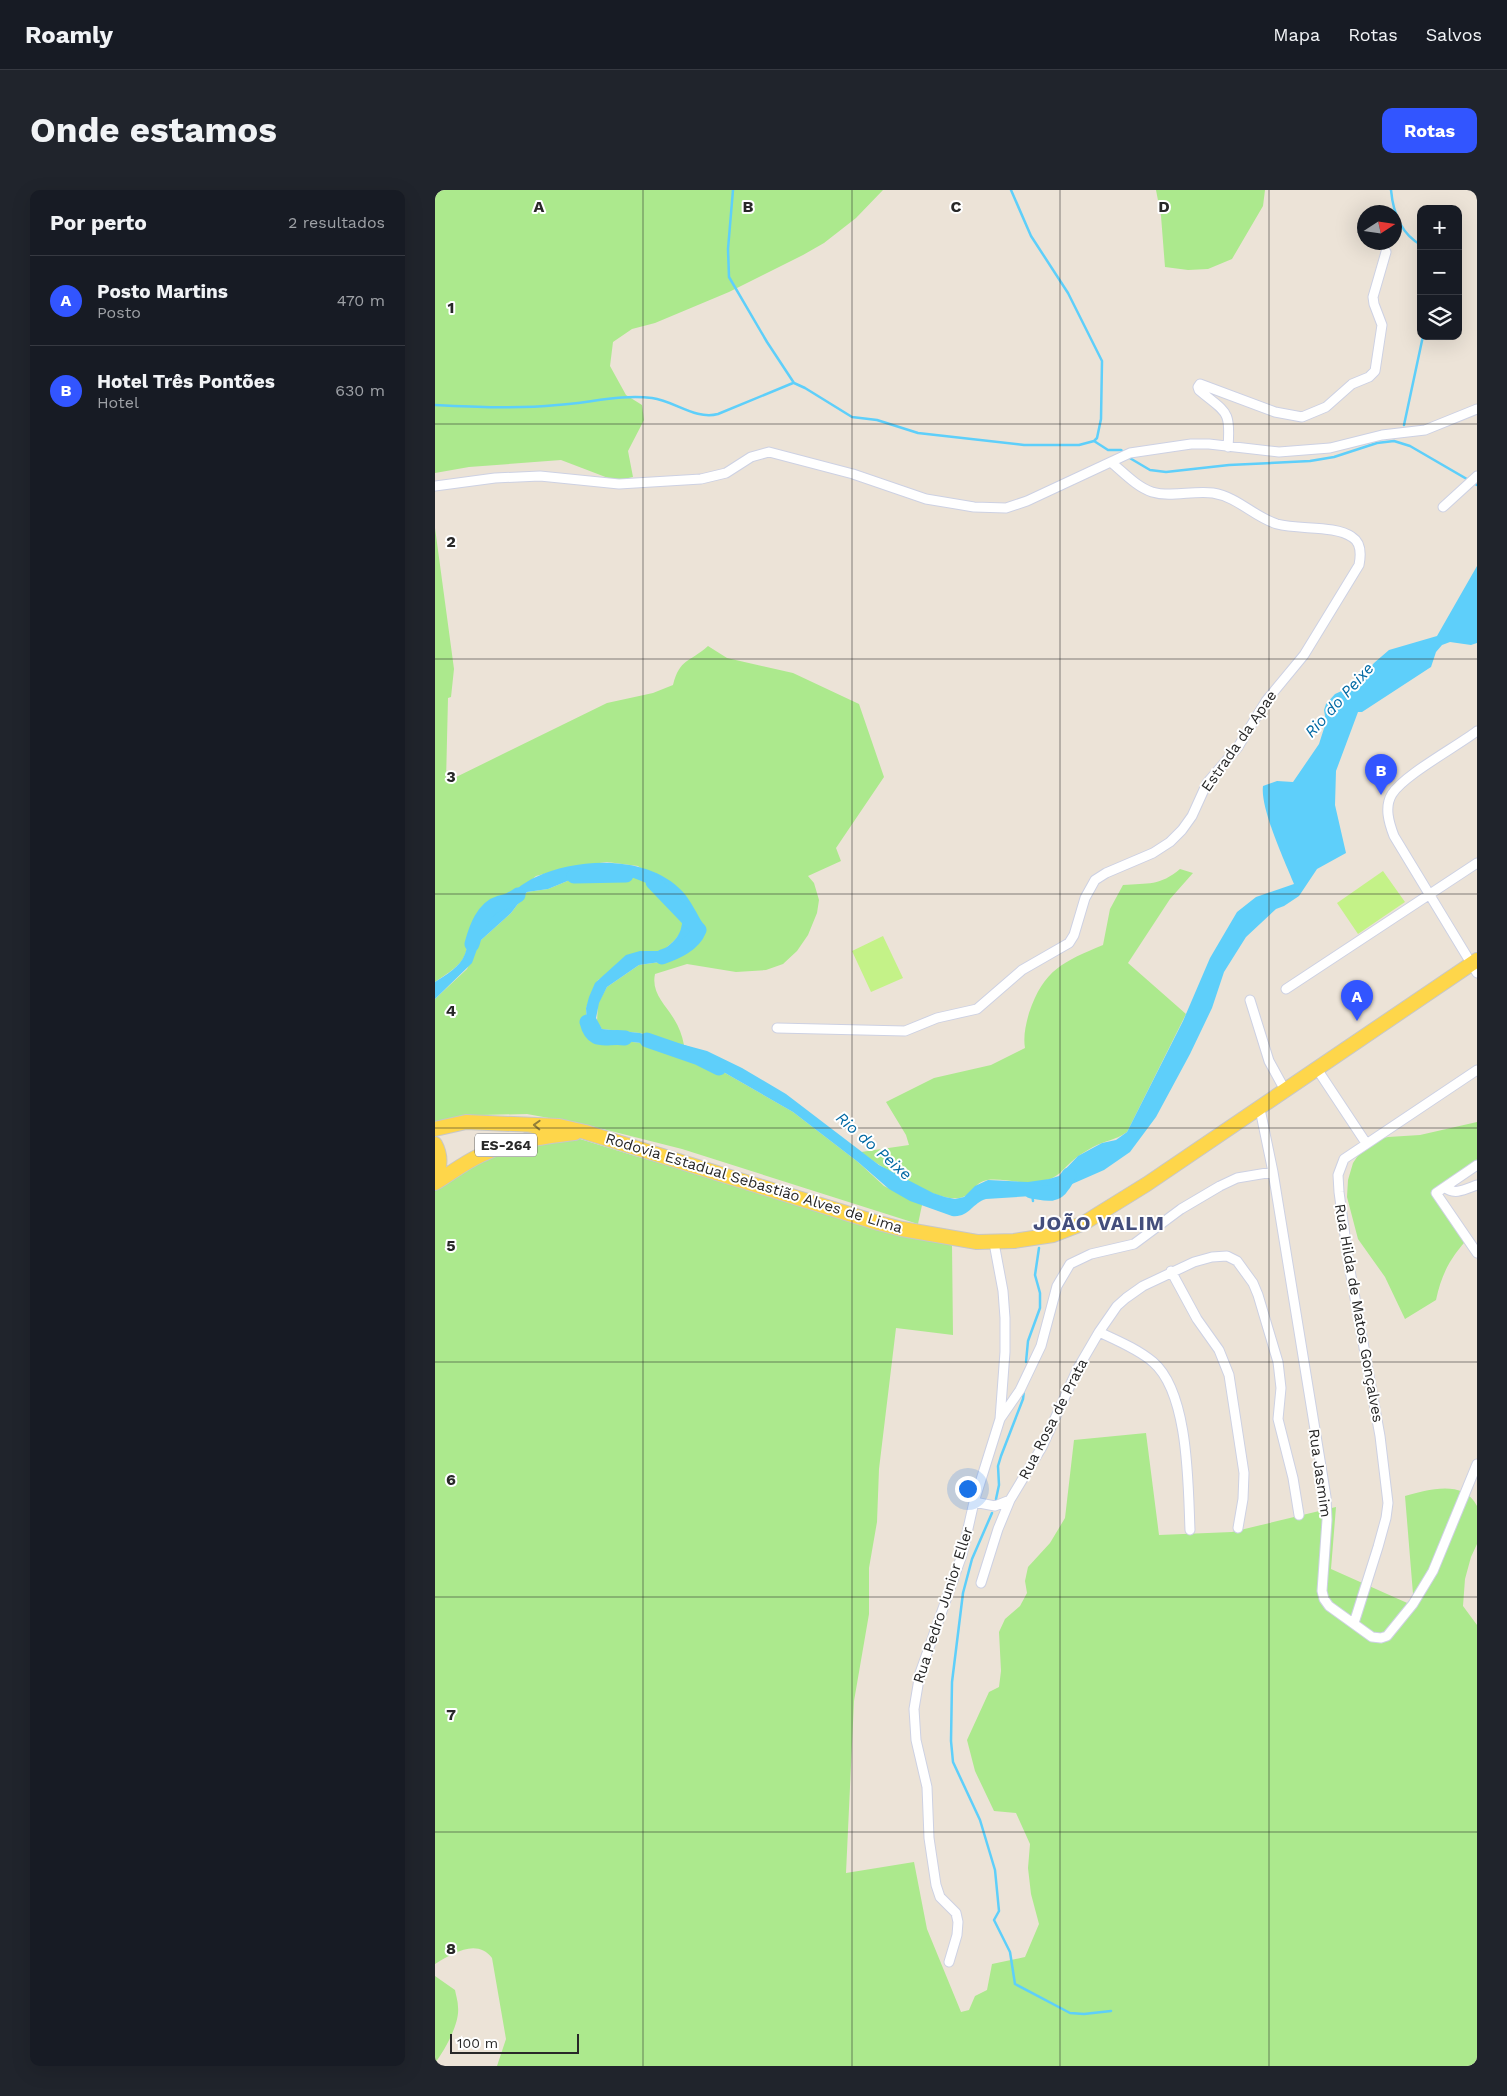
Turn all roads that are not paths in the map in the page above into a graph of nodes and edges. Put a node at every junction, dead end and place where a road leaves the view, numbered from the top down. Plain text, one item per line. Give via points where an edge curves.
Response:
1 (1386, 252) dead end
2 (1477, 409) edge
3 (1228, 447) junction
4 (1111, 463) junction
5 (1476, 477) edge
6 (435, 486) edge
7 (1443, 507) dead end
8 (1477, 732) edge
9 (1477, 863) edge
10 (1429, 895) junction
11 (1475, 966) edge
12 (1286, 989) dead end
13 (1250, 1000) dead end
14 (777, 1028) dead end
15 (1317, 1069) junction
16 (1477, 1070) edge
17 (1286, 1092) junction
18 (1260, 1109) junction
19 (435, 1128) edge
20 (585, 1132) junction
21 (1366, 1143) junction
22 (435, 1144) edge
23 (1477, 1165) edge
24 (1273, 1172) junction
25 (435, 1177) edge
26 (435, 1183) edge
27 (1477, 1185) edge
28 (1445, 1187) junction
29 (994, 1243) junction
30 (1477, 1253) edge
31 (1171, 1271) junction
32 (1099, 1332) junction
33 (999, 1419) junction
34 (1477, 1464) edge
35 (1010, 1500) junction
36 (974, 1502) junction
37 (1299, 1515) dead end
38 (1238, 1528) dead end
39 (1190, 1530) dead end
40 (981, 1583) dead end
41 (1354, 1624) junction
42 (949, 1962) dead end

1 - 3 street via 1373,297 1382,325 1375,371 1352,384 1326,407 1302,417 1275,412 1200,384 1199,390 1226,415
2 - 3 street via 1425,430 1382,435 1330,448 1279,452
3 - 4 street via 1191,444 1130,453
4 - 6 street via 1015,506 994,508 926,499 853,474 769,452 751,457 726,473 701,479 619,484 540,476
4 - 14 street, Estrada da Apae via 1137,484 1155,493 1214,493 1237,501 1257,516 1279,524 1351,536 1359,544 1359,565 1304,655 1266,701 1239,747 1207,783 1193,816 1171,842 1153,854 1095,880 1069,943 1022,970 977,1009 937,1018 910,1030
5 - 7 street
8 - 10 street via 1403,782 1391,795 1388,821 1393,836
9 - 10 street
10 - 11 street
10 - 12 street
11 - 15 main road, Rodovia Estadual Sebastião Alves de Lima / ES-264
13 - 17 street via 1269,1061
15 - 17 main road, Rodovia Estadual Sebastião Alves de Lima / ES-264
15 - 21 street
16 - 21 street, Rua Hilda de Matos Gonçalves
17 - 18 main road, Rodovia Estadual Sebastião Alves de Lima / ES-264
18 - 24 street, Rua Jasmim
18 - 29 main road, Rodovia Estadual Sebastião Alves de Lima / ES-264 via 1084,1223 1053,1235
20 -> 19 main road, Rodovia Estadual Sebastião Alves de Lima / ES-264 via 559,1126 466,1122
20 - 26 main road, Rodovia Estadual Sebastião Alves de Lima / ES-264 via 532,1138 505,1145 480,1155
20 - 29 main road, Rodovia Estadual Sebastião Alves de Lima / ES-264 via 875,1222 959,1240
21 - 41 street, Rua Hilda de Matos Gonçalves via 1344,1159 1338,1175 1339,1192 1380,1436 1388,1503
22 - 25 main road via 440,1157
23 - 28 street
24 - 33 street via 1237,1178 1181,1209 1134,1244 1091,1254 1070,1264 1057,1286 1041,1346 1020,1390
24 - 41 street, Rua Jasmim via 1326,1496 1322,1591 1327,1603
27 - 28 street via 1455,1192
28 - 30 street via 1435,1193
29 - 33 street, Rua Pedro Junior Eller via 1005,1318
31 - 32 street, Rua Rosa de Prata via 1126,1298
31 - 37 street, Rua Rosa de Prata via 1212,1257 1227,1256 1237,1261 1253,1283 1278,1362 1281,1388 1278,1419
31 - 38 street via 1197,1319 1219,1350 1229,1375 1244,1473
32 - 35 street, Rua Rosa de Prata via 1078,1368 1042,1447
32 - 39 street via 1153,1362 1171,1390 1182,1430
33 - 36 street, Rua Pedro Junior Eller
34 - 41 street, Rua Jasmim via 1433,1570 1397,1624 1387,1636 1377,1638
35 - 36 street via 995,1506
35 - 40 street, Rua Rosa de Prata
36 - 42 street, Rua Pedro Junior Eller via 964,1548 915,1694 914,1723 927,1787 931,1851 939,1893 943,1902 956,1913 958,1922

